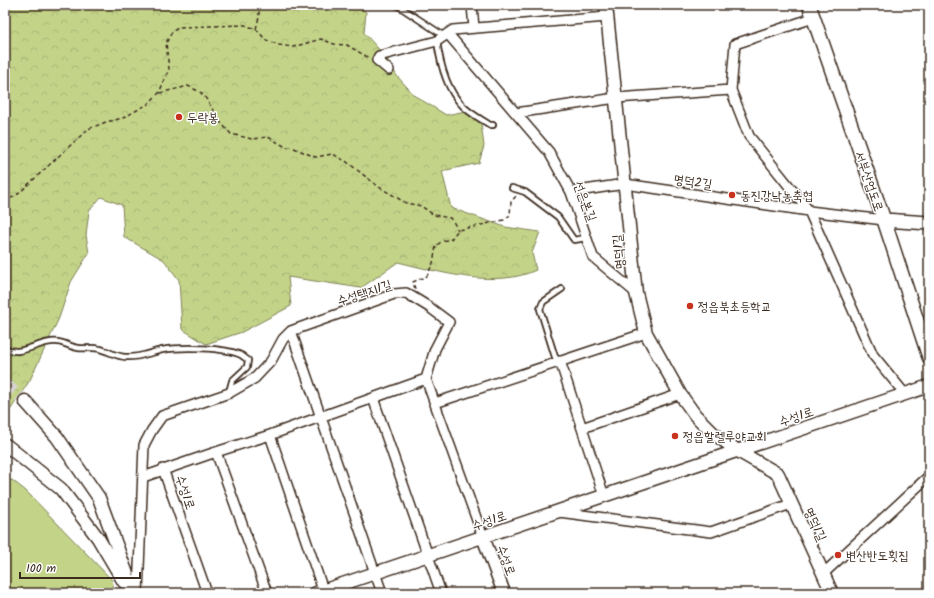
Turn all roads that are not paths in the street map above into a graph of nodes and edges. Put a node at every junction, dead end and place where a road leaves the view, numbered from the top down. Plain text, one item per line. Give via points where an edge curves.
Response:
1 (396, 5) edge
2 (472, 5) edge
3 (808, 5) edge
4 (606, 11) edge
5 (813, 18) junction
6 (474, 28) junction
7 (443, 37) junction
8 (389, 70) dead end
9 (731, 90) junction
10 (616, 98) junction
11 (516, 112) junction
12 (493, 125) dead end
13 (625, 184) junction
14 (512, 188) dead end
15 (571, 192) junction
16 (809, 211) junction
17 (884, 220) junction
18 (929, 224) edge
19 (586, 238) junction
20 (562, 289) dead end
21 (636, 292) junction
22 (291, 331) junction
23 (646, 333) junction
24 (5, 348) edge
25 (929, 357) edge
26 (560, 362) junction
27 (426, 379) junction
28 (929, 386) edge
29 (229, 393) junction
30 (680, 394) junction
31 (905, 394) junction
32 (373, 398) junction
33 (25, 401) tunnel mouth
34 (435, 403) junction
35 (321, 416) junction
36 (582, 428) junction
37 (270, 435) junction
38 (6, 445) dead end
39 (738, 451) junction
40 (216, 452) junction
41 (163, 469) junction
42 (929, 476) edge
43 (143, 477) junction
44 (604, 496) junction
45 (791, 504) junction
46 (556, 512) junction
47 (483, 537) junction
48 (428, 555) junction
49 (375, 573) junction
50 (824, 573) junction
51 (321, 592) edge
52 (132, 593) edge
53 (138, 593) edge
54 (207, 593) edge
55 (267, 593) edge
56 (382, 593) edge
57 (441, 593) edge
58 (504, 593) edge
59 (832, 593) edge

1 - 7 lane
2 - 6 street
3 - 5 main road, 서부산업도로
4 - 6 street, 명덕1길
4 - 10 street, 명덕1길
5 - 9 street via 735,44
5 - 17 main road, 서부산업도로
6 - 7 street, 명덕1길 via 453,30
7 - 8 street via 379,56 377,60
7 - 11 street, 선은본길
7 - 12 lane via 441,64 451,91 462,105
9 - 10 street
9 - 16 street via 749,136
10 - 11 street
10 - 13 street, 명덕1길
11 - 15 street, 선은본길 via 549,152
13 - 15 street, 명덕2길
13 - 16 street, 명덕2길
13 - 21 street, 명덕1길
14 - 19 lane via 525,192 558,217 574,240
15 - 19 street, 선은본길
16 - 17 street, 명덕2길
16 - 31 street via 873,355
17 - 18 main road
17 - 25 main road, 서부산업도로
19 - 21 street, 선은본길 via 593,257
20 - 26 lane via 543,302 540,309 555,357
21 - 23 street, 명덕1길
22 - 27 street, 수성택지1길 via 406,292 449,322 435,349
22 - 29 street, 수성택지1길 via 282,339 270,361 255,378
22 - 35 street
23 - 26 street
23 - 30 street, 명덕1길
24 - 29 lane via 9,351 29,349 46,342 58,342 79,349 99,348 124,357 148,355 161,350 218,349 241,355 248,360 247,367 232,381
26 - 34 street
26 - 36 street
27 - 32 street
27 - 34 street
28 - 31 street, 수성1로
29 - 43 street, 수성택지1길 via 162,416 144,445
30 - 36 street
30 - 39 street, 명덕1길 via 714,433
31 - 39 street, 수성1로
32 - 35 street
32 - 48 street
33 - 52 street via 57,437 99,498
34 - 47 street
35 - 37 street
35 - 49 street
36 - 44 street
37 - 40 street
37 - 51 street, 수성1로
38 - 52 street via 61,488 98,538
39 - 44 street, 수성1로
39 - 45 street, 명덕1길 via 778,474
40 - 41 street
40 - 55 street
41 - 43 street
41 - 54 street, 수성1로
42 - 50 street
43 - 53 street, 수성택지1길
44 - 46 street, 수성1로
45 - 46 street via 711,532
45 - 50 street, 명덕1길
46 - 47 street, 수성1로
47 - 48 street, 수성1로
47 - 58 street, 수성로
48 - 49 street, 수성1로
48 - 57 street
49 - 51 street, 수성1로
49 - 56 street
50 - 59 street, 명덕1길

